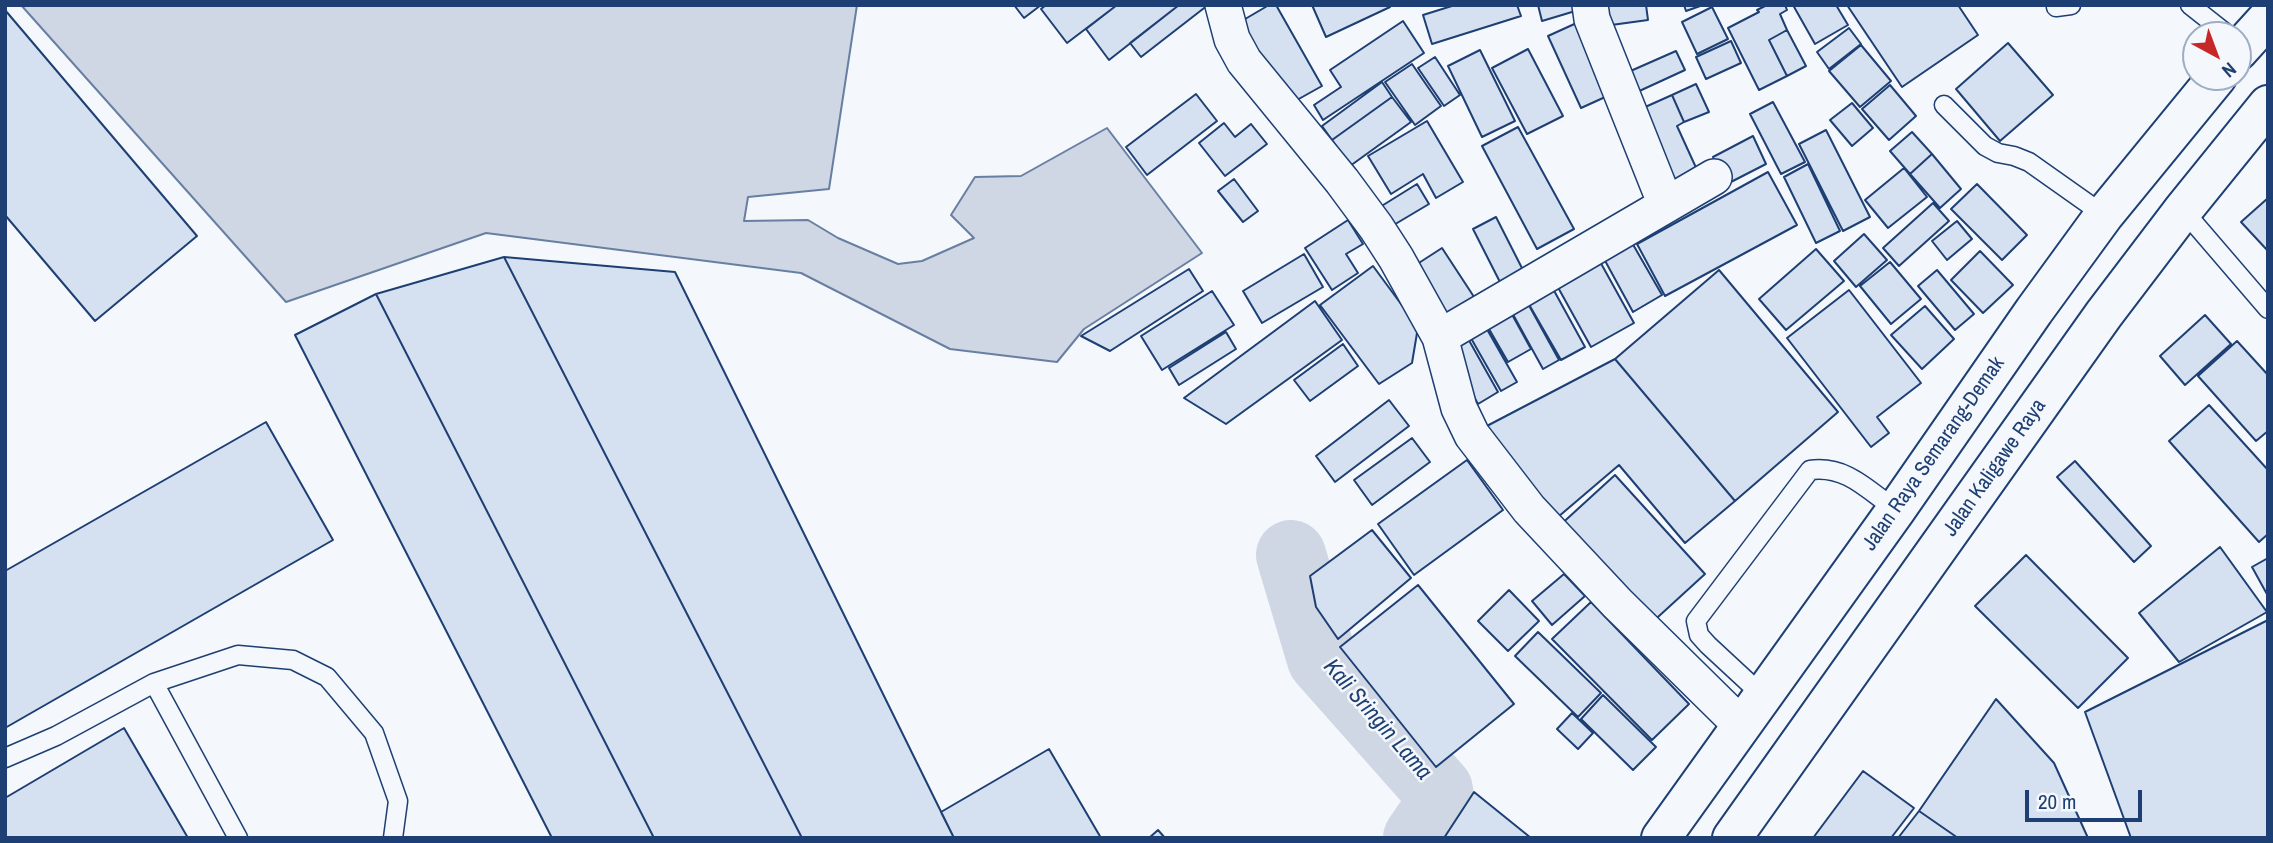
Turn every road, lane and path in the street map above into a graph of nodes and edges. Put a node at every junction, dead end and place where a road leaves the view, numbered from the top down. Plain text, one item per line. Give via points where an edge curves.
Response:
1 (1223, 5) edge
2 (1590, 5) edge
3 (2190, 5) edge
4 (2268, 18) edge
5 (2210, 21) edge
6 (2252, 29) edge
7 (2206, 91) edge
8 (1944, 104) dead end
9 (2268, 105) edge
10 (1714, 177) dead end
11 (1666, 205) junction
12 (2183, 209) junction
13 (2104, 215) junction
14 (2268, 309) edge
15 (1440, 337) junction
16 (1873, 493) junction
17 (153, 683) junction
18 (1747, 698) junction
19 (5, 758) edge
20 (238, 838) edge
21 (393, 838) edge
22 (1661, 838) edge
23 (1732, 838) edge

1 - 15 street via 1232,39 1244,61 1376,227
2 - 11 street
3 - 5 lane
4 - 6 highway
7 - 13 highway, Jalan Raya Semarang-Demak
8 - 13 lane via 1985,146 2029,162
9 - 12 highway, Jalan Kaligawe Raya
10 - 11 street
11 - 15 street
12 - 14 lane
12 - 23 highway, Jalan Kaligawe Raya
13 - 16 highway, Jalan Raya Semarang-Demak via 2034,312
15 - 18 street via 1459,408 1472,435 1528,509 1617,603
16 - 18 highway, Jalan Raya Semarang-Demak
16 - 18 lane via 1843,473 1810,470 1696,621 1699,635 1719,655
17 - 19 lane
17 - 20 lane
17 - 21 lane via 238,655 293,660 327,677 374,733 398,801
18 - 22 highway, Jalan Raya Semarang-Demak

